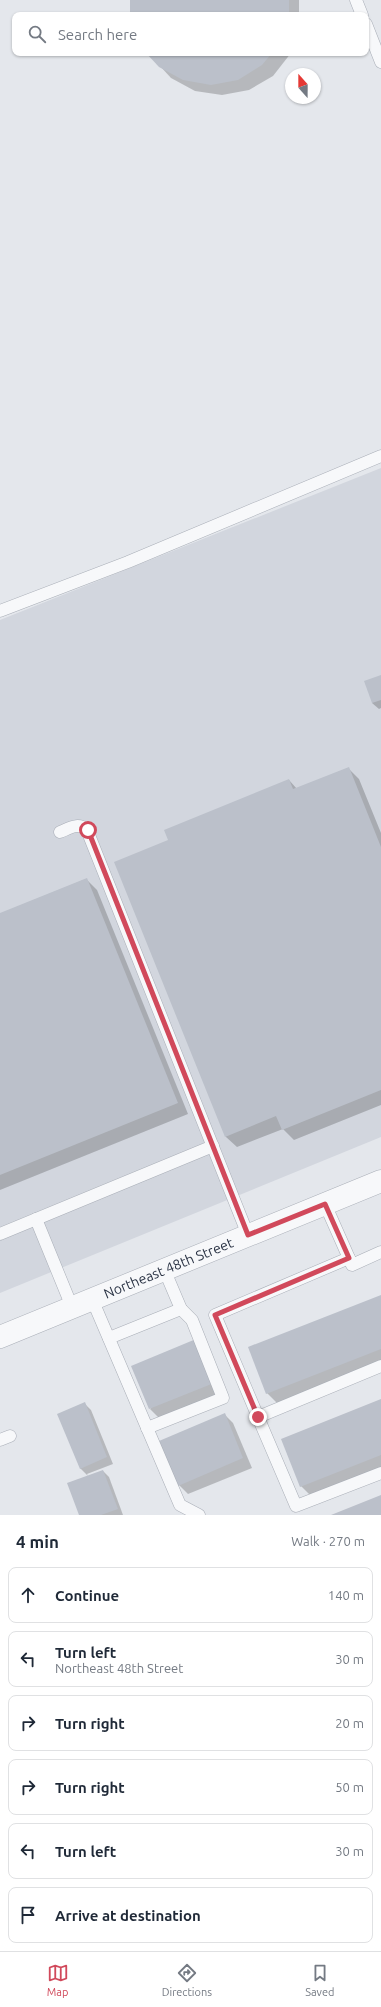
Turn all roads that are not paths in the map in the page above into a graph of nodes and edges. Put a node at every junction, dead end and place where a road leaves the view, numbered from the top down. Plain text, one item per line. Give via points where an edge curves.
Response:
1 (356, 0) edge
2 (361, 12) edge
3 (369, 32) edge
4 (381, 62) edge
5 (381, 456) edge
6 (0, 611) edge
7 (60, 832) dead end
8 (213, 1146) junction
9 (381, 1180) edge
10 (325, 1204) junction
11 (36, 1219) junction
12 (0, 1234) edge
13 (248, 1235) junction
14 (381, 1252) edge
15 (349, 1258) junction
16 (164, 1269) junction
17 (82, 1303) junction
18 (181, 1309) junction
19 (0, 1337) edge
20 (109, 1338) junction
21 (381, 1366) edge
22 (258, 1417) junction
23 (147, 1428) junction
24 (381, 1473) edge
25 (200, 1515) edge

1 - 2 lane
3 - 4 lane
5 - 6 lane via 128,562
7 - 8 lane via 76,825 88,830
8 - 11 lane
8 - 13 lane
9 - 10 street, Northeast 48th Street
10 - 13 street, Northeast 48th Street
10 - 15 lane
11 - 12 lane
11 - 17 lane
13 - 16 street, Northeast 48th Street
14 - 15 lane via 352,1265
15 - 22 lane via 215,1315
16 - 17 street, Northeast 48th Street
16 - 18 lane
17 - 19 street, Northeast 48th Street
17 - 20 lane
18 - 20 lane
18 - 23 lane via 192,1320 224,1398
20 - 23 lane
21 - 22 lane
22 - 24 lane via 296,1506
23 - 25 lane via 180,1505

